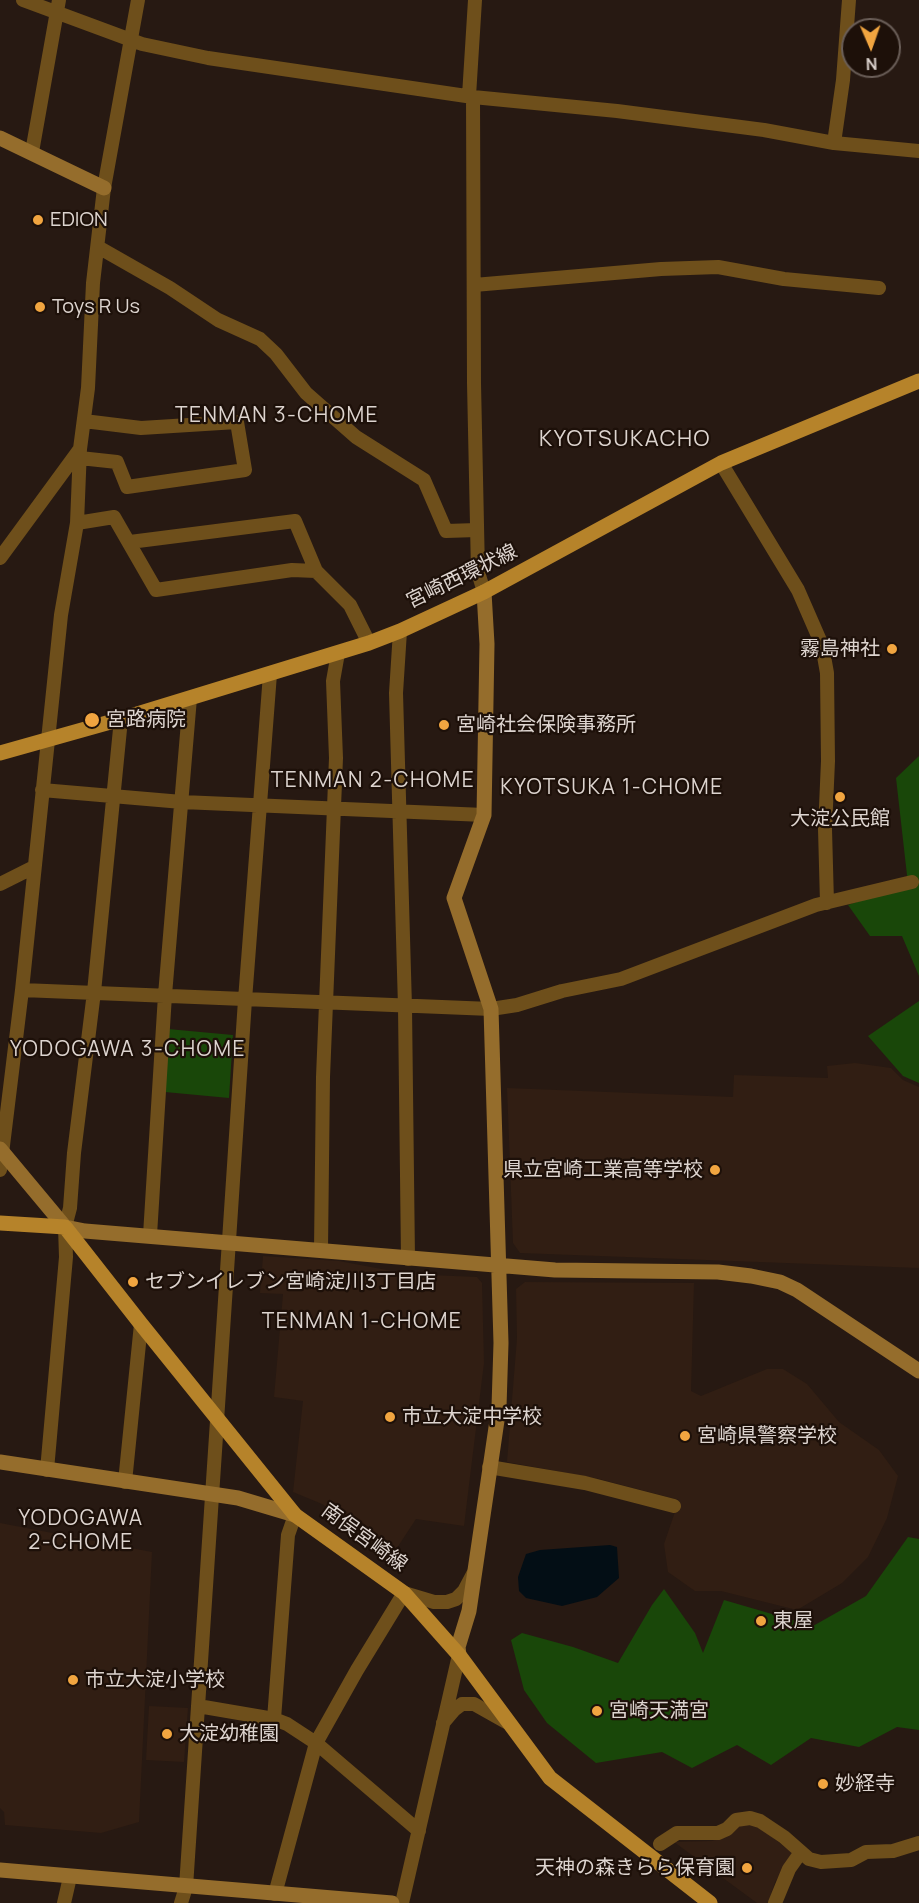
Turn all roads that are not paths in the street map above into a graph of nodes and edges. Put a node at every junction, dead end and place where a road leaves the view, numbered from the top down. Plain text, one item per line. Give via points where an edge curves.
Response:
1 (23, 0) edge
2 (138, 0) edge
3 (475, 0) edge
4 (849, 0) edge
5 (58, 7) edge
6 (131, 41) junction
7 (471, 97) junction
8 (0, 138) edge
9 (834, 143) junction
10 (32, 152) junction
11 (919, 152) edge
12 (104, 188) junction
13 (98, 247) junction
14 (474, 285) junction
15 (879, 288) dead end
16 (919, 381) edge
17 (84, 421) junction
18 (80, 453) junction
19 (721, 463) junction
20 (76, 523) junction
21 (477, 530) junction
22 (130, 542) junction
23 (0, 558) edge
24 (316, 571) junction
25 (484, 592) junction
26 (400, 631) junction
27 (369, 643) junction
28 (338, 653) junction
29 (270, 674) junction
30 (190, 698) junction
31 (121, 719) junction
32 (49, 738) junction
33 (0, 753) edge
34 (42, 789) junction
35 (113, 795) junction
36 (182, 802) junction
37 (261, 805) junction
38 (335, 807) junction
39 (400, 813) junction
40 (484, 815) junction
41 (34, 867) junction
42 (912, 882) dead end
43 (0, 884) edge
44 (827, 903) junction
45 (22, 990) junction
46 (94, 992) junction
47 (165, 995) junction
48 (245, 1000) junction
49 (327, 1004) junction
50 (405, 1006) junction
51 (491, 1009) junction
52 (1, 1150) edge
53 (0, 1170) edge
54 (0, 1223) edge
55 (65, 1227) junction
56 (150, 1235) junction
57 (231, 1243) junction
58 (321, 1249) junction
59 (408, 1259) junction
60 (499, 1265) junction
61 (141, 1324) junction
62 (919, 1371) edge
63 (218, 1417) junction
64 (0, 1462) edge
65 (489, 1467) junction
66 (47, 1470) junction
67 (125, 1482) junction
68 (213, 1494) junction
69 (674, 1506) dead end
70 (295, 1515) junction
71 (475, 1571) junction
72 (404, 1593) junction
73 (459, 1655) junction
74 (198, 1706) junction
75 (274, 1719) junction
76 (506, 1722) junction
77 (442, 1723) junction
78 (316, 1743) junction
79 (419, 1831) junction
80 (919, 1843) edge
81 (660, 1844) dead end
82 (801, 1852) junction
83 (0, 1870) edge
84 (70, 1877) junction
85 (186, 1887) junction
86 (281, 1897) edge
87 (64, 1903) edge
88 (181, 1903) edge
89 (392, 1903) edge
90 (402, 1903) edge
91 (711, 1903) edge
92 (775, 1903) edge

1 - 5 street
2 - 6 street
3 - 7 street
4 - 9 street
5 - 6 street
5 - 10 street
6 - 7 street via 208,57
6 - 12 street
7 - 9 street via 764,129
7 - 14 street
8 - 10 street
9 - 11 street
10 - 12 street
12 - 13 street
13 - 17 street
13 - 21 street via 218,320 260,339 306,393 356,437 424,480 446,531
14 - 15 street via 718,267 784,279
14 - 21 street
16 - 19 main road, 宮崎西環状線
17 - 18 street
17 - 18 street via 141,428 237,422 245,470 127,487 117,462
18 - 20 street
18 - 23 street
19 - 25 main road, 宮崎西環状線
19 - 44 street via 798,590 822,645 827,673
20 - 22 street via 114,518
20 - 32 street via 61,615
21 - 25 street via 478,572
22 - 24 street via 156,590 292,570
22 - 24 street via 295,521
24 - 27 street via 350,605
25 - 26 main road, 宮崎西環状線
25 - 40 street
26 - 27 main road, 宮崎西環状線
26 - 39 street via 396,693
27 - 28 main road, 宮崎西環状線
28 - 29 main road, 宮崎西環状線
28 - 38 street via 333,681
29 - 30 main road, 宮崎西環状線
29 - 37 street
30 - 31 main road, 宮崎西環状線
30 - 36 street
31 - 32 main road, 宮崎西環状線
31 - 35 street
32 - 33 main road, 宮崎西環状線
32 - 34 street
34 - 35 street
34 - 41 street
35 - 36 street
35 - 46 street
36 - 37 street
36 - 47 street
37 - 38 street
37 - 48 street
38 - 39 street
38 - 49 street
39 - 40 street
39 - 50 street
40 - 51 street via 454,898
41 - 43 street
41 - 45 street
42 - 44 street
44 - 51 street via 621,979
45 - 46 street
45 - 52 street
46 - 47 street
46 - 55 street
47 - 48 street
47 - 56 street
48 - 49 street
48 - 57 street
49 - 50 street
49 - 58 street
50 - 51 street
50 - 59 street
51 - 60 street
52 - 53 street
52 - 55 street
54 - 55 main road
55 - 56 street
55 - 61 main road, 南俣宮崎線
55 - 66 street via 66,1257
56 - 57 street
57 - 58 street
57 - 63 street
58 - 59 street
59 - 60 street
60 - 62 street via 555,1270 718,1272 780,1282
60 - 65 street via 499,1407
61 - 63 main road, 南俣宮崎線
61 - 67 street
63 - 68 street
63 - 70 main road, 南俣宮崎線
64 - 66 street
65 - 69 street via 585,1483
65 - 71 street
66 - 67 street
67 - 68 street
68 - 70 street
68 - 74 street
70 - 72 main road, 南俣宮崎線
70 - 75 street via 288,1535
71 - 72 street via 464,1591 447,1602
71 - 73 street
72 - 73 main road, 南俣宮崎線
72 - 78 street
73 - 76 main road, 南俣宮崎線
73 - 77 street
74 - 75 street
74 - 85 street
75 - 78 street
76 - 77 street via 474,1704 462,1704
76 - 91 main road, 南俣宮崎線 via 550,1778
77 - 79 street
78 - 79 street
78 - 86 street
79 - 90 street
80 - 82 street via 893,1851 866,1852 851,1860 821,1862
81 - 82 street via 677,1833 718,1833 736,1820 750,1818 760,1821
82 - 92 street
83 - 84 street
84 - 85 street
84 - 87 street
85 - 86 street
85 - 88 street
86 - 89 street

